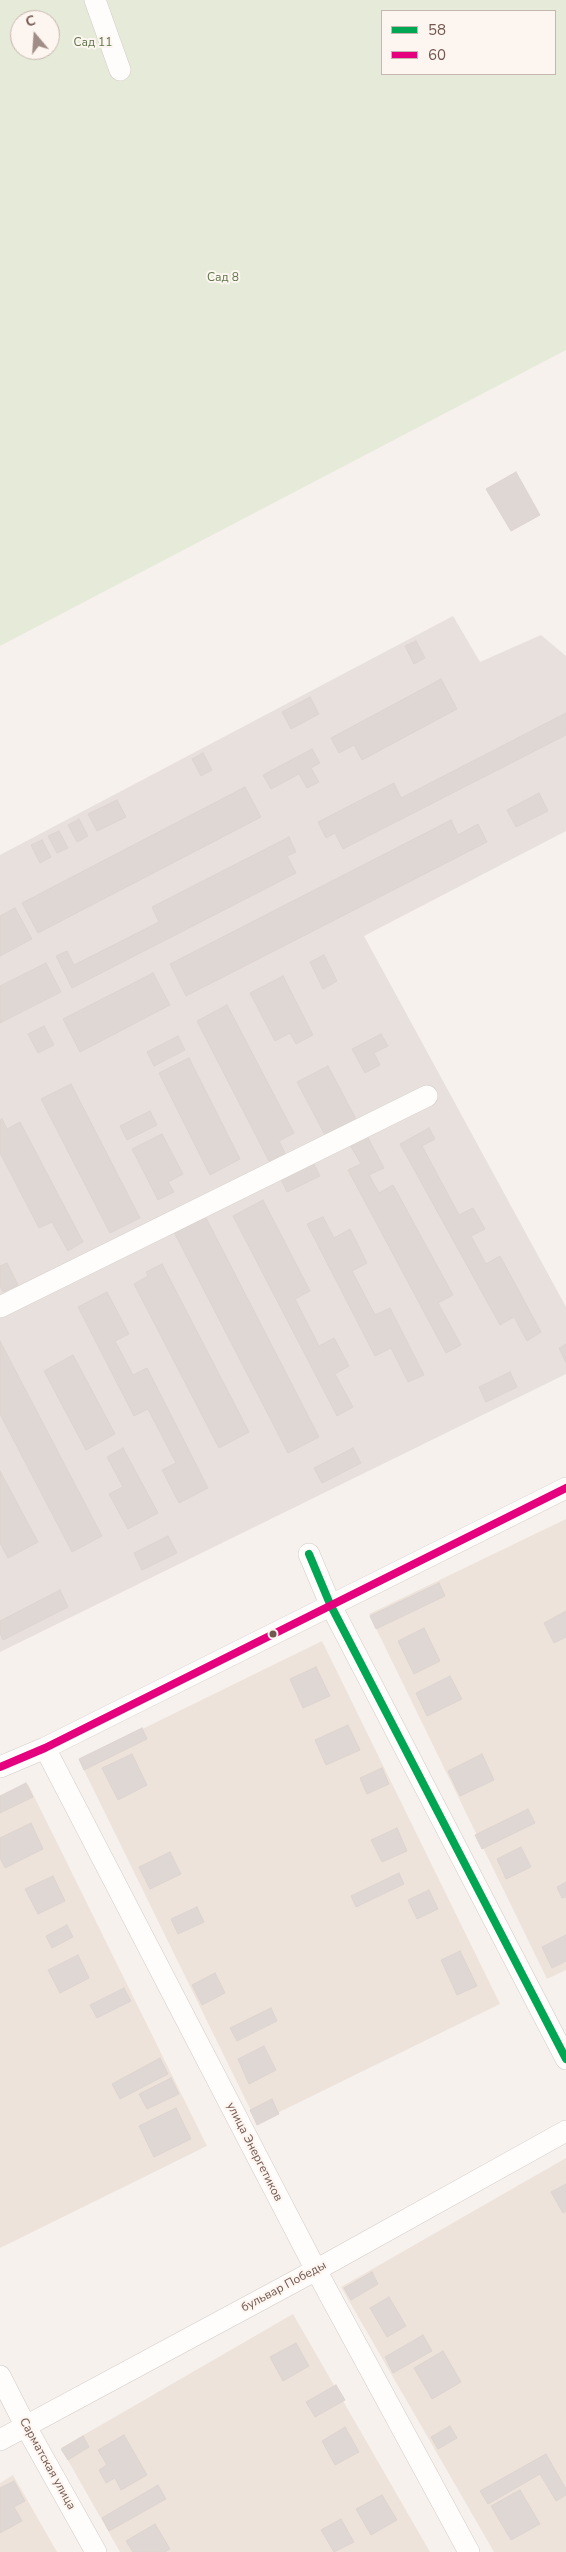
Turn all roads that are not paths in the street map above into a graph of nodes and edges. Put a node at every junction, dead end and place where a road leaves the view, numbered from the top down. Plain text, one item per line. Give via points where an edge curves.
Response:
1 (95, 0) edge
2 (120, 70) dead end
3 (427, 1096) dead end
4 (0, 1307) edge
5 (566, 1488) edge
6 (310, 1554) dead end
7 (330, 1604) junction
8 (45, 1748) junction
9 (0, 1767) edge
10 (566, 2059) edge
11 (566, 2131) edge
12 (316, 2270) junction
13 (0, 2376) edge
14 (25, 2425) junction
15 (0, 2440) edge
16 (96, 2552) edge
17 (469, 2552) edge

1 - 2 street
3 - 4 street
5 - 7 street
6 - 7 street
7 - 8 street
7 - 10 street
8 - 9 street
8 - 12 street, улица Энергетиков
11 - 12 street, бульвар Победы
12 - 14 street, бульвар Победы
12 - 17 street, улица Энергетиков
13 - 14 street, Сарматская улица
14 - 15 street, бульвар Победы
14 - 16 street, Сарматская улица

